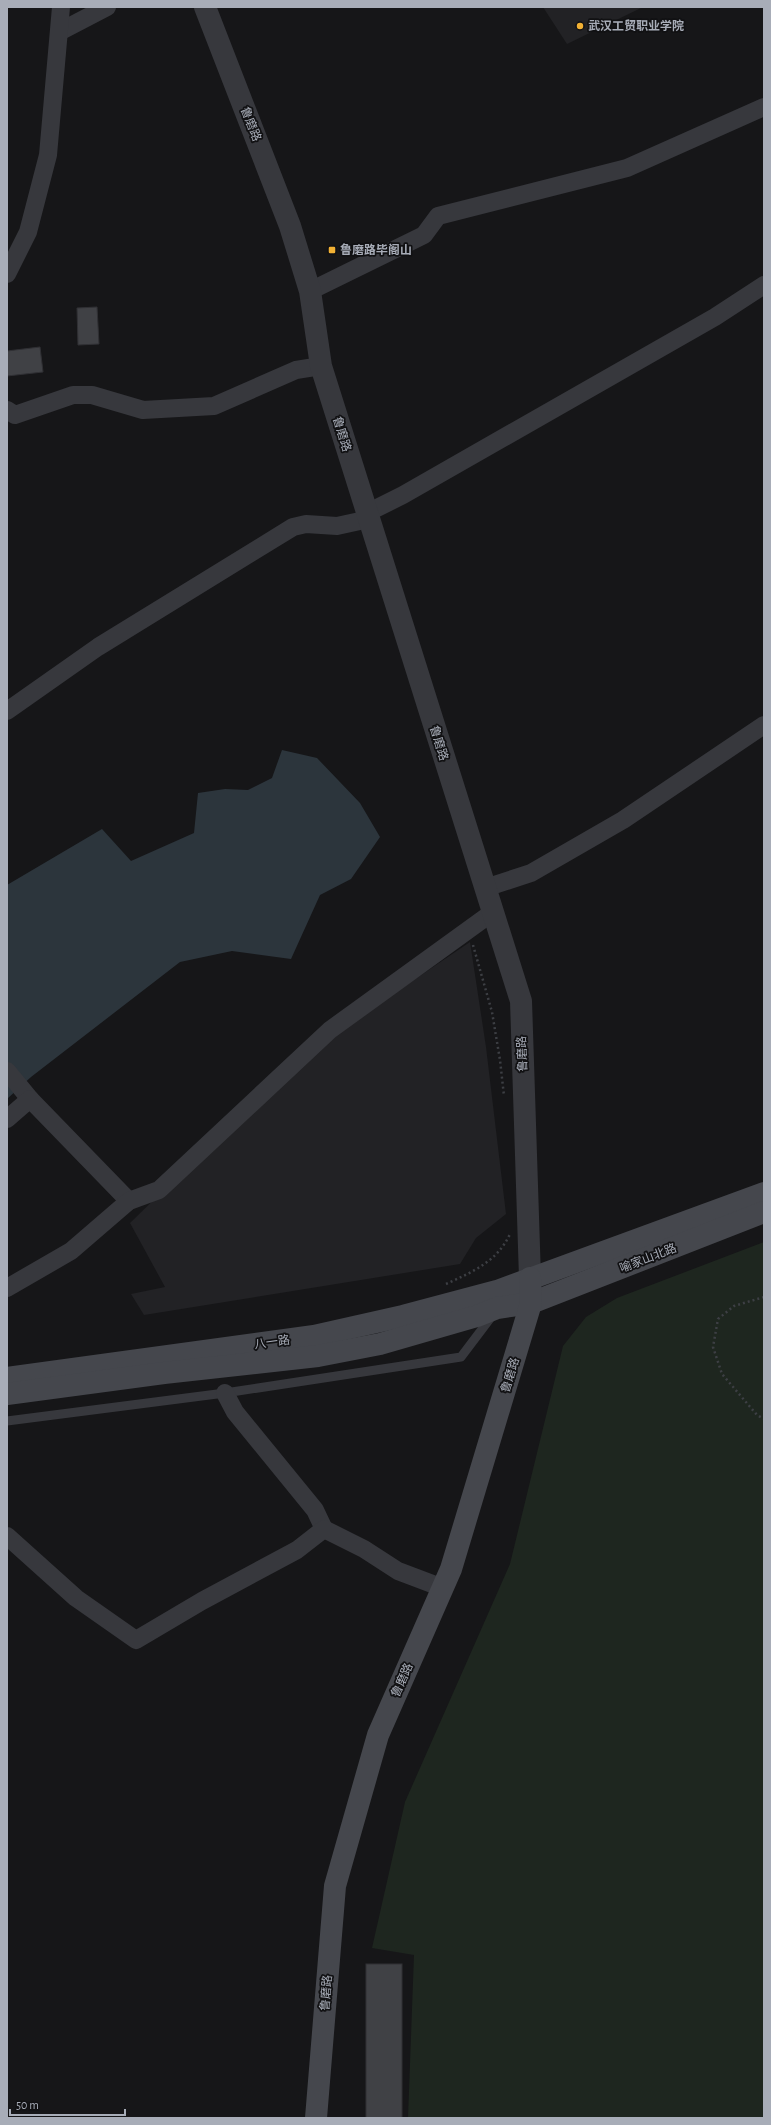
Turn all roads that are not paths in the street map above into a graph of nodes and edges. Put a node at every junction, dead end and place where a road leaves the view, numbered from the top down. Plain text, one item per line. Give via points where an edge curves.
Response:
1 (61, 7) edge
2 (107, 7) edge
3 (206, 7) edge
4 (59, 32) junction
5 (764, 107) edge
6 (7, 274) edge
7 (764, 285) edge
8 (310, 291) junction
9 (321, 366) junction
10 (7, 410) edge
11 (368, 516) junction
12 (7, 710) edge
13 (764, 725) edge
14 (485, 888) junction
15 (492, 912) junction
16 (7, 1071) edge
17 (30, 1099) junction
18 (7, 1120) edge
19 (764, 1193) edge
20 (129, 1201) junction
21 (764, 1212) edge
22 (530, 1278) junction
23 (7, 1288) edge
24 (531, 1303) junction
25 (497, 1308) junction
26 (8, 1381) edge
27 (225, 1393) junction
28 (7, 1421) edge
29 (324, 1528) junction
30 (7, 1536) edge
31 (443, 1588) junction
32 (316, 2118) edge

1 - 4 street
2 - 4 street
3 - 8 street, 鲁磨路 via 290,226
4 - 6 street via 48,155 28,232
5 - 8 street via 627,168 438,216 424,235
7 - 11 street
8 - 9 street, 鲁磨路
9 - 10 street via 296,370 214,406 143,410 92,395 74,395 15,415
9 - 11 street, 鲁磨路
11 - 12 street via 337,526 306,524 293,527 98,647
11 - 14 street, 鲁磨路
13 - 14 street via 623,820 531,873
14 - 15 street, 鲁磨路
15 - 20 street via 330,1030 158,1190
15 - 22 street, 鲁磨路 via 520,1001
16 - 17 street
17 - 18 street
17 - 20 street
19 - 22 main road, 喻家山北路
20 - 23 street via 71,1251
21 - 24 main road, 喻家山北路
22 - 24 main road, 鲁磨路
22 - 26 main road, 八一路 via 470,1299 314,1336
24 - 25 main road, 八一路
24 - 31 main road, 鲁磨路 via 451,1569
25 - 26 main road, 八一路 via 380,1344 318,1356 164,1373
25 - 27 lane via 461,1357
27 - 28 lane
27 - 29 street via 235,1412 315,1510
29 - 30 street via 297,1550 136,1640 76,1598
29 - 31 street via 398,1571
31 - 32 main road, 鲁磨路 via 378,1735 335,1886

